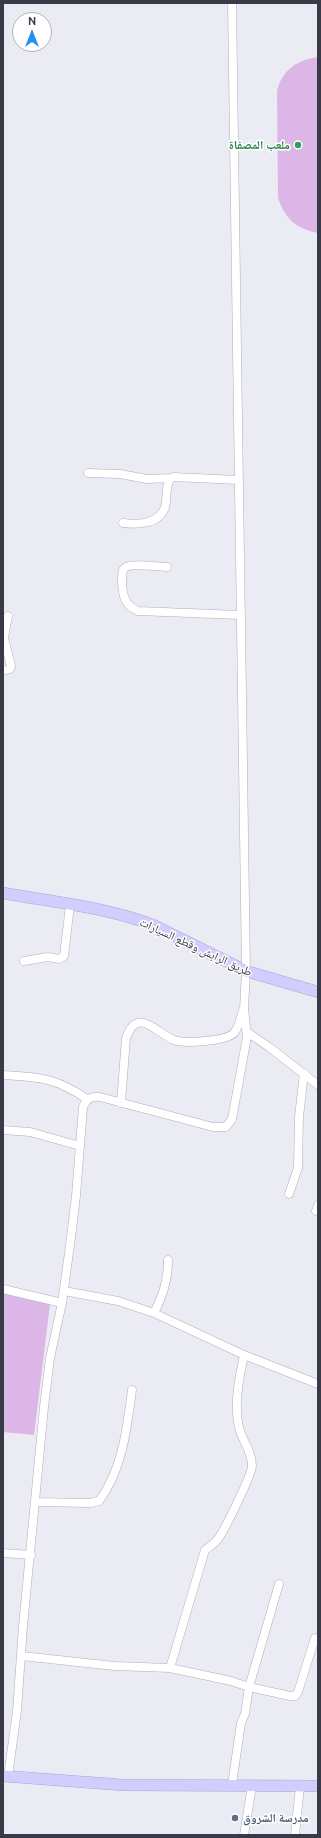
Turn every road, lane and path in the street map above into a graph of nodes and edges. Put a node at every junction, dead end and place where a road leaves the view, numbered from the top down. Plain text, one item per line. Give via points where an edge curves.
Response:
1 (232, 3) edge
2 (88, 473) dead end
3 (171, 478) junction
4 (238, 480) junction
5 (123, 523) dead end
6 (167, 567) dead end
7 (240, 615) junction
8 (8, 616) dead end
9 (3, 671) edge
10 (3, 893) edge
11 (70, 905) junction
12 (24, 961) dead end
13 (246, 971) junction
14 (318, 992) edge
15 (244, 1009) junction
16 (247, 1032) junction
17 (304, 1073) junction
18 (3, 1075) edge
19 (318, 1085) edge
20 (88, 1100) junction
21 (121, 1103) junction
22 (3, 1130) edge
23 (80, 1146) junction
24 (289, 1194) dead end
25 (168, 1260) dead end
26 (3, 1289) edge
27 (64, 1291) junction
28 (62, 1303) junction
29 (154, 1313) junction
30 (244, 1355) junction
31 (318, 1384) edge
32 (132, 1390) dead end
33 (35, 1502) junction
34 (3, 1553) edge
35 (31, 1555) junction
36 (279, 1584) dead end
37 (315, 1638) dead end
38 (22, 1656) junction
39 (170, 1668) junction
40 (249, 1687) junction
41 (5, 1776) edge
42 (232, 1785) junction
43 (252, 1786) junction
44 (300, 1786) junction
45 (318, 1786) edge
46 (244, 1835) edge
47 (295, 1835) edge

1 - 4 street
2 - 3 street via 120,474 147,479
3 - 4 street
3 - 5 street via 161,514 146,522
4 - 7 street
6 - 7 street via 132,565 125,568 122,572 122,591 130,607 138,611
7 - 13 street
8 - 9 street via 4,638 11,666 10,669
10 - 11 main road, طريق الرابش وقطع السيارات
11 - 12 street via 64,956 59,959 45,957
11 - 13 main road, طريق الرابش وقطع السيارات via 112,913 153,925
13 - 14 main road, طريق الرابش وقطع السيارات
13 - 15 street
15 - 16 street
15 - 21 street via 237,1028 225,1038 182,1042 174,1040 147,1023 135,1024 126,1038
16 - 17 street
16 - 21 street via 232,1119 226,1127 213,1127
17 - 19 street
17 - 24 street via 299,1117 298,1168
18 - 20 street via 50,1080
20 - 21 street via 95,1097
20 - 23 street via 83,1107
22 - 23 street via 30,1132
23 - 27 street
25 - 29 street via 165,1288
26 - 28 street
27 - 28 street
27 - 29 street via 118,1301
28 - 33 street via 48,1370
29 - 30 street
30 - 31 street
30 - 39 street via 238,1390 238,1412 240,1431 249,1451 252,1468 219,1538 205,1550
32 - 33 street via 120,1460 99,1501
33 - 35 street
34 - 35 street
35 - 38 street
36 - 40 street
37 - 40 street via 295,1696
38 - 39 street via 114,1666
38 - 41 street via 17,1711
39 - 40 street
40 - 42 street
41 - 42 main road via 123,1785
42 - 43 main road
43 - 44 main road
43 - 46 street
44 - 45 main road
44 - 47 street

